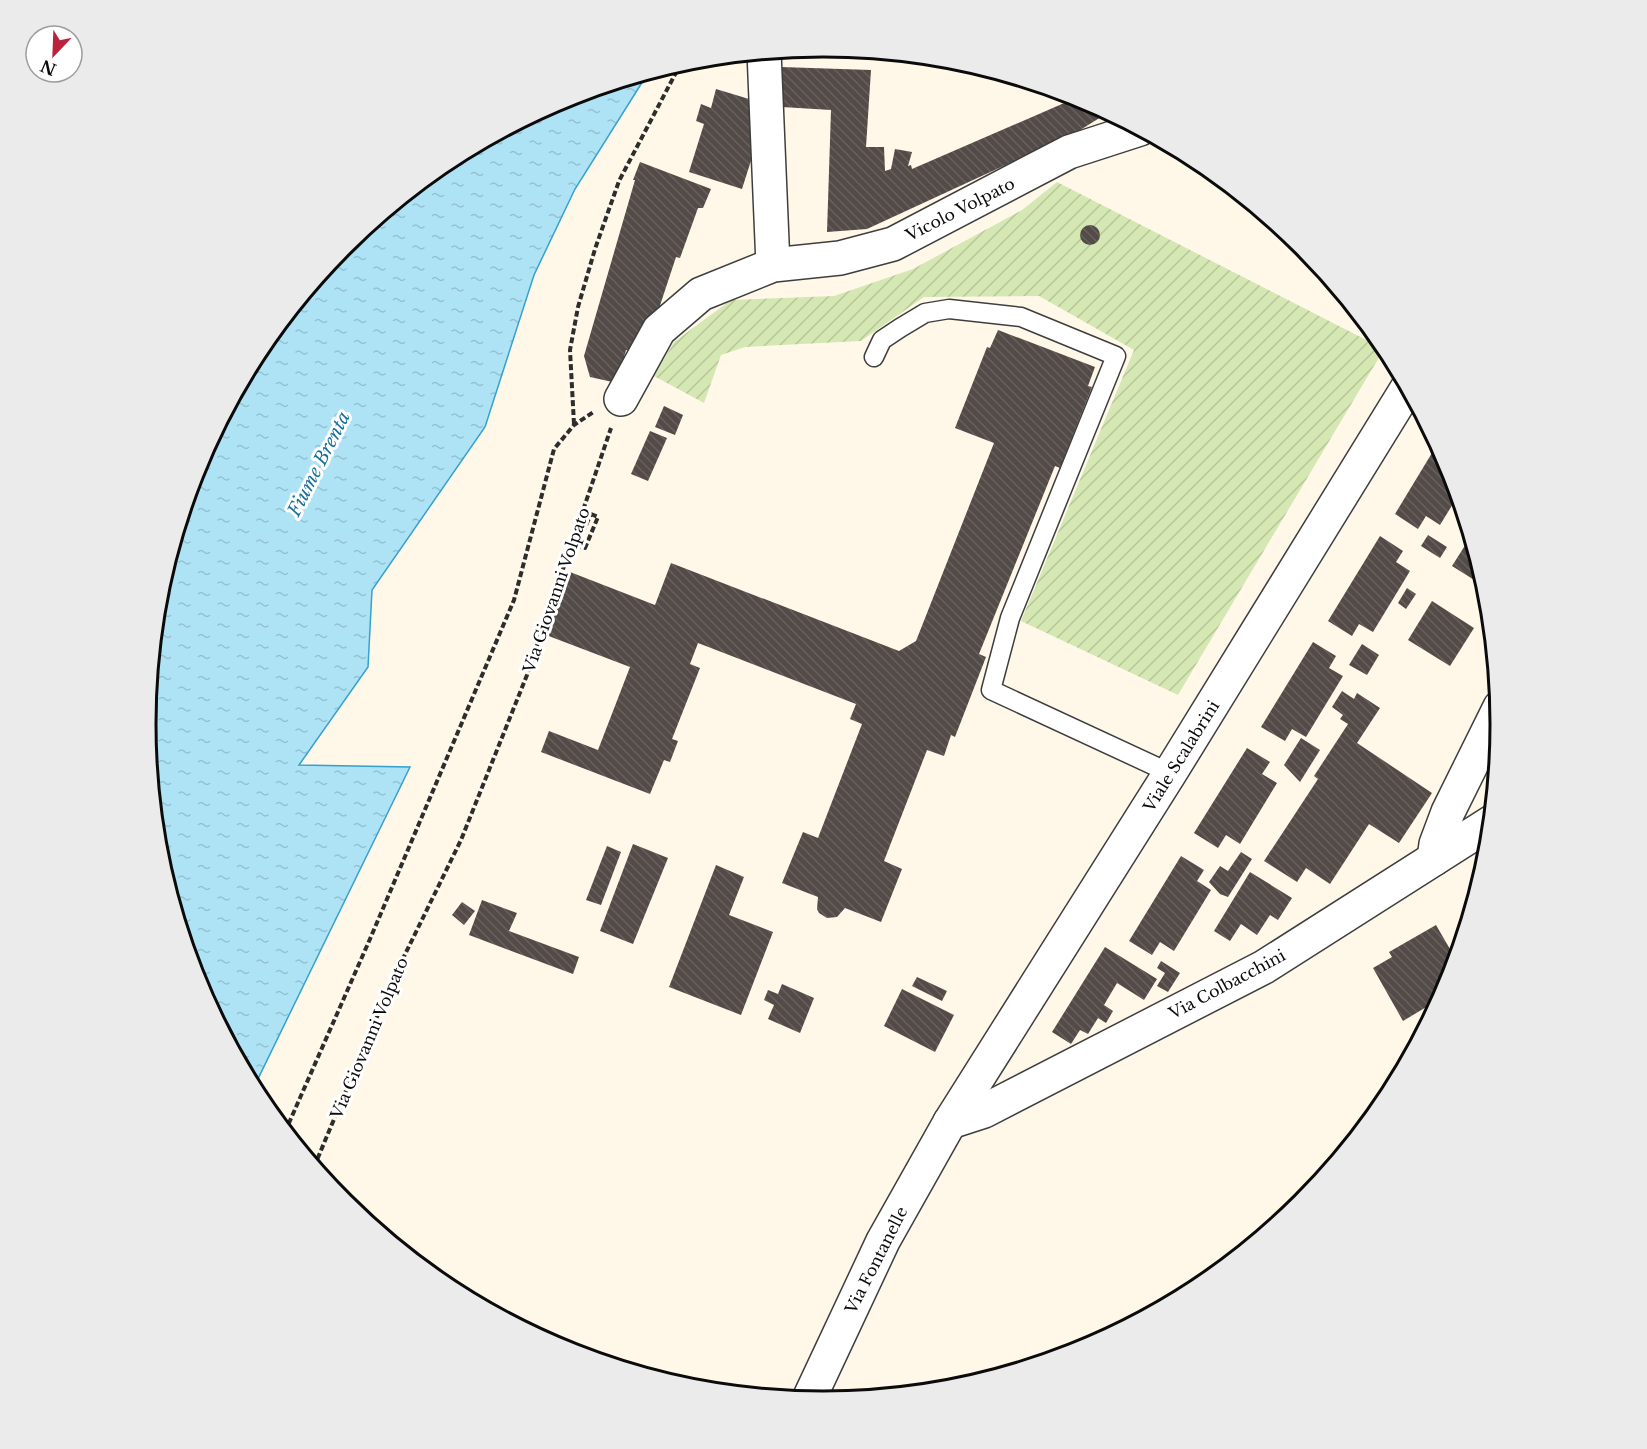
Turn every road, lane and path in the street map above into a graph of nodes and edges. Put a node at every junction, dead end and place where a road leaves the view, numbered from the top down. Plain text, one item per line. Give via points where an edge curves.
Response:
1 (764, 60) edge
2 (675, 74) edge
3 (1131, 132) edge
4 (772, 265) junction
5 (874, 357) dead end
6 (1404, 394) edge
7 (621, 399) joint
8 (591, 514) joint
9 (1491, 725) edge
10 (1170, 773) junction
11 (1482, 828) edge
12 (1434, 859) junction
13 (950, 1122) junction
14 (289, 1124) edge
15 (317, 1159) edge
16 (812, 1392) edge

1 - 4 street
2 - 14 path via 619,181 595,249 570,350 574,425 554,449 514,600
3 - 4 street, Vicolo Volpato via 1069,152 893,244 840,258
4 - 7 street via 700,294 658,330
5 - 10 lane via 882,340 900,327 925,313 949,309 1022,316 1116,356 1010,618 991,690
6 - 10 street, Viale Scalabrini
7 - 15 path, Via Giovanni Volpato via 527,675 460,840 392,981
8 - 8 path via 598,517 585,548 577,545
9 - 12 street via 1448,812
10 - 13 street, Viale Scalabrini
11 - 12 street, Via Colbacchini
12 - 13 street, Via Colbacchini via 1264,967 984,1111
13 - 16 street, Via Fontanelle via 883,1241

